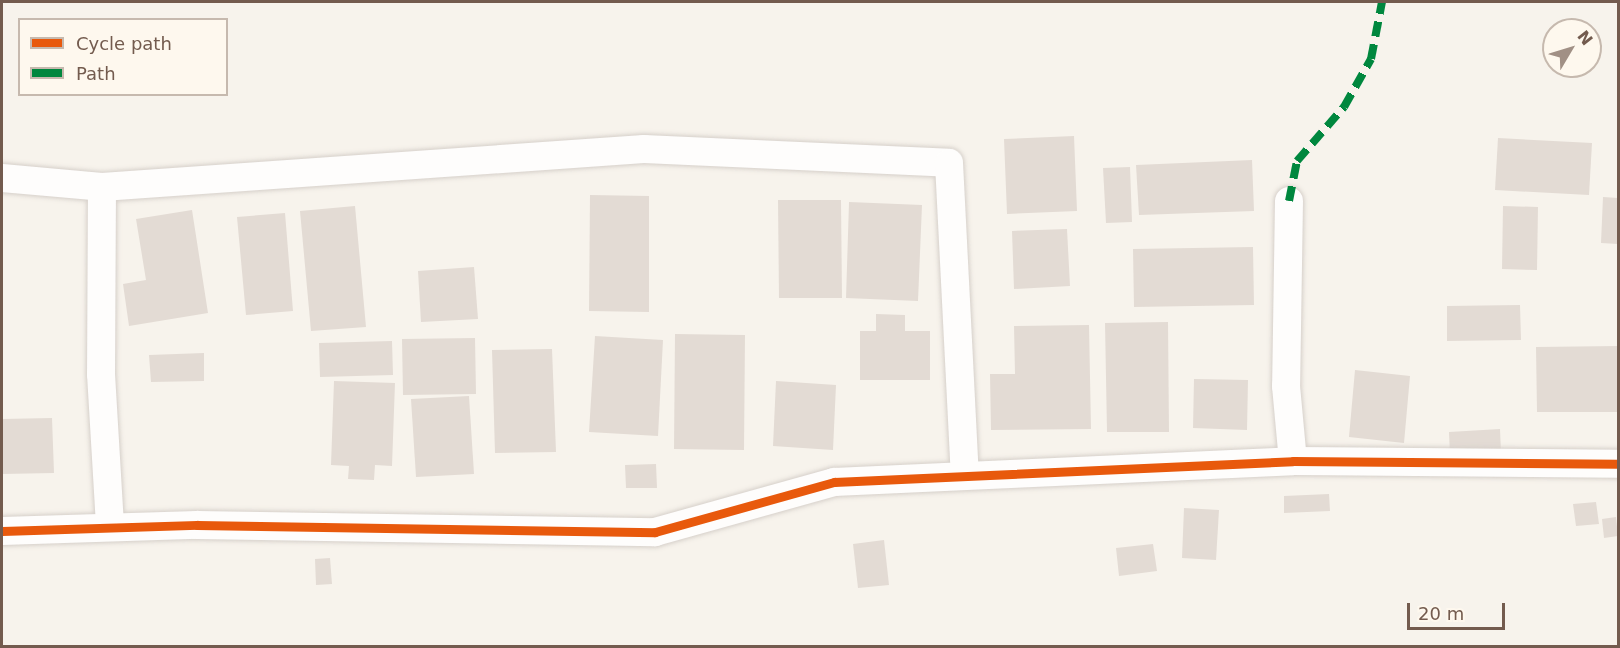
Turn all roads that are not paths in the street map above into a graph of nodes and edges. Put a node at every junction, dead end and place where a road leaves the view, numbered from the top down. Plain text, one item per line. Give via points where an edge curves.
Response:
1 (6, 173) edge
2 (102, 187) junction
3 (1289, 201) dead end
4 (1293, 461) junction
5 (1618, 465) edge
6 (965, 476) junction
7 (110, 526) junction
8 (2, 531) edge

1 - 2 street
2 - 6 street via 644,149 949,163
2 - 7 street via 101,374
3 - 4 street via 1286,386
4 - 5 street
4 - 6 street
6 - 7 street via 834,482 655,532 492,527
7 - 8 street

